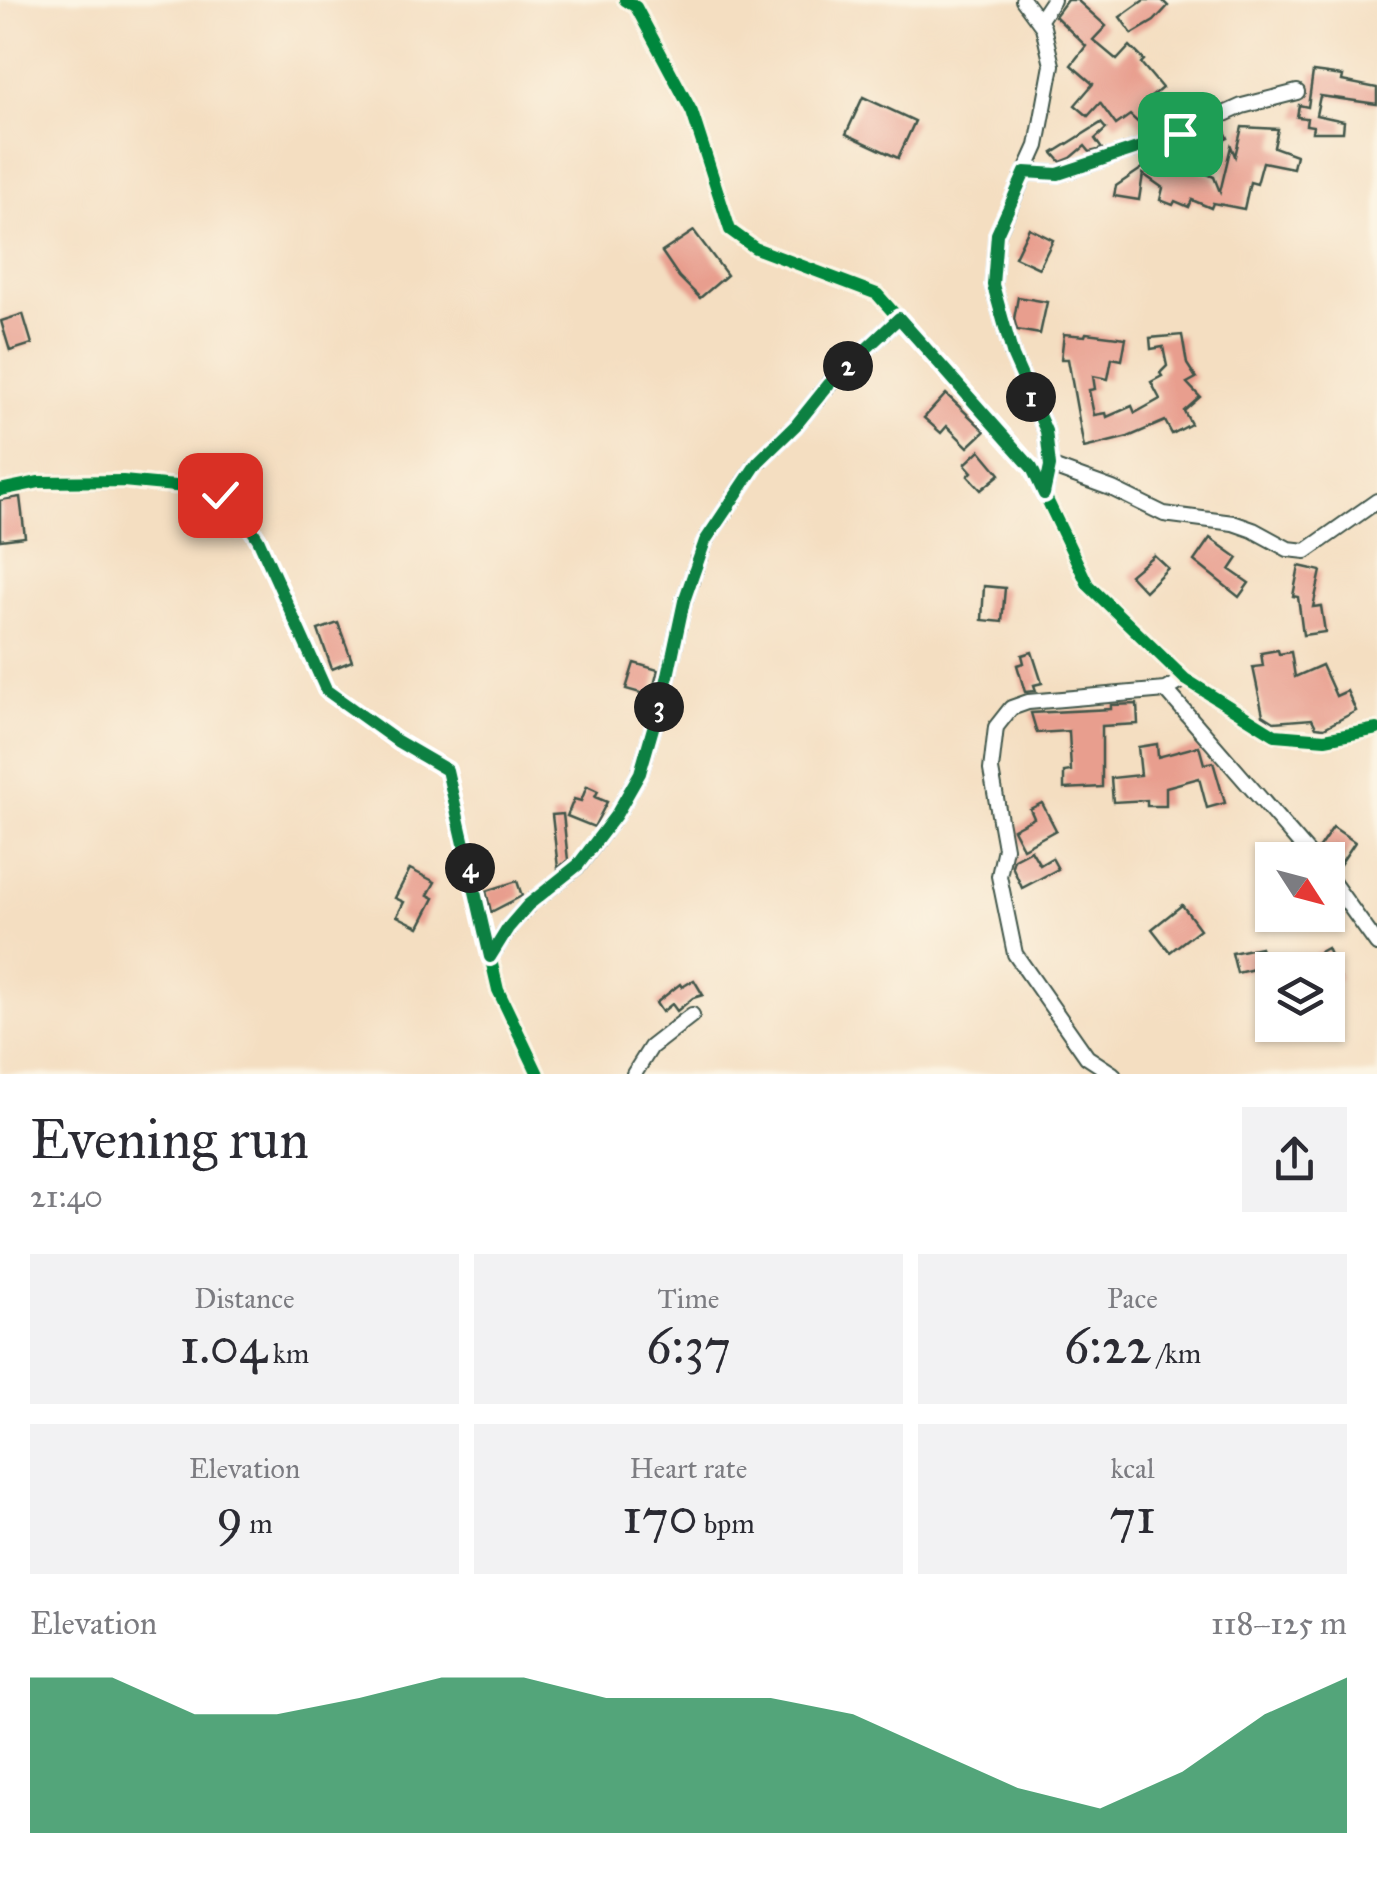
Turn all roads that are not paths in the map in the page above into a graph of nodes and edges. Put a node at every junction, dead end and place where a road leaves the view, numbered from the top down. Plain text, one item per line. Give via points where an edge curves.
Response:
1 (625, 0) edge
2 (1023, 0) edge
3 (1053, 0) edge
4 (1039, 22) junction
5 (1297, 92) dead end
6 (1025, 172) junction
7 (899, 318) junction
8 (1050, 466) junction
9 (0, 490) edge
10 (1044, 494) junction
11 (1377, 501) edge
12 (1185, 679) junction
13 (1166, 690) junction
14 (1377, 729) edge
15 (1298, 842) edge
16 (1345, 900) edge
17 (1377, 944) edge
18 (490, 957) junction
19 (692, 1015) dead end
20 (538, 1074) edge
21 (634, 1074) edge
22 (1113, 1074) edge

1 - 7 street via 636,7 692,112 730,230 754,248 877,294
2 - 4 street
3 - 4 street
4 - 6 street via 1052,65 1037,146
5 - 6 street via 1058,174
6 - 8 street via 997,234 993,285 1013,356 1046,431
7 - 10 street via 1032,468
7 - 18 street via 758,462 705,541 640,773 588,854 528,905
8 - 10 street
8 - 11 street via 1164,514 1233,524 1288,549 1306,550
9 - 18 street via 123,480 220,495 242,515 326,690 447,770
10 - 12 street via 1088,585
12 - 13 street
12 - 14 street via 1274,735 1325,739
13 - 15 street
13 - 22 street via 1028,702 1010,708 996,727 991,770 1005,848 998,876 1015,954 1087,1057
16 - 17 street
18 - 20 street via 498,990
19 - 21 street via 651,1047

